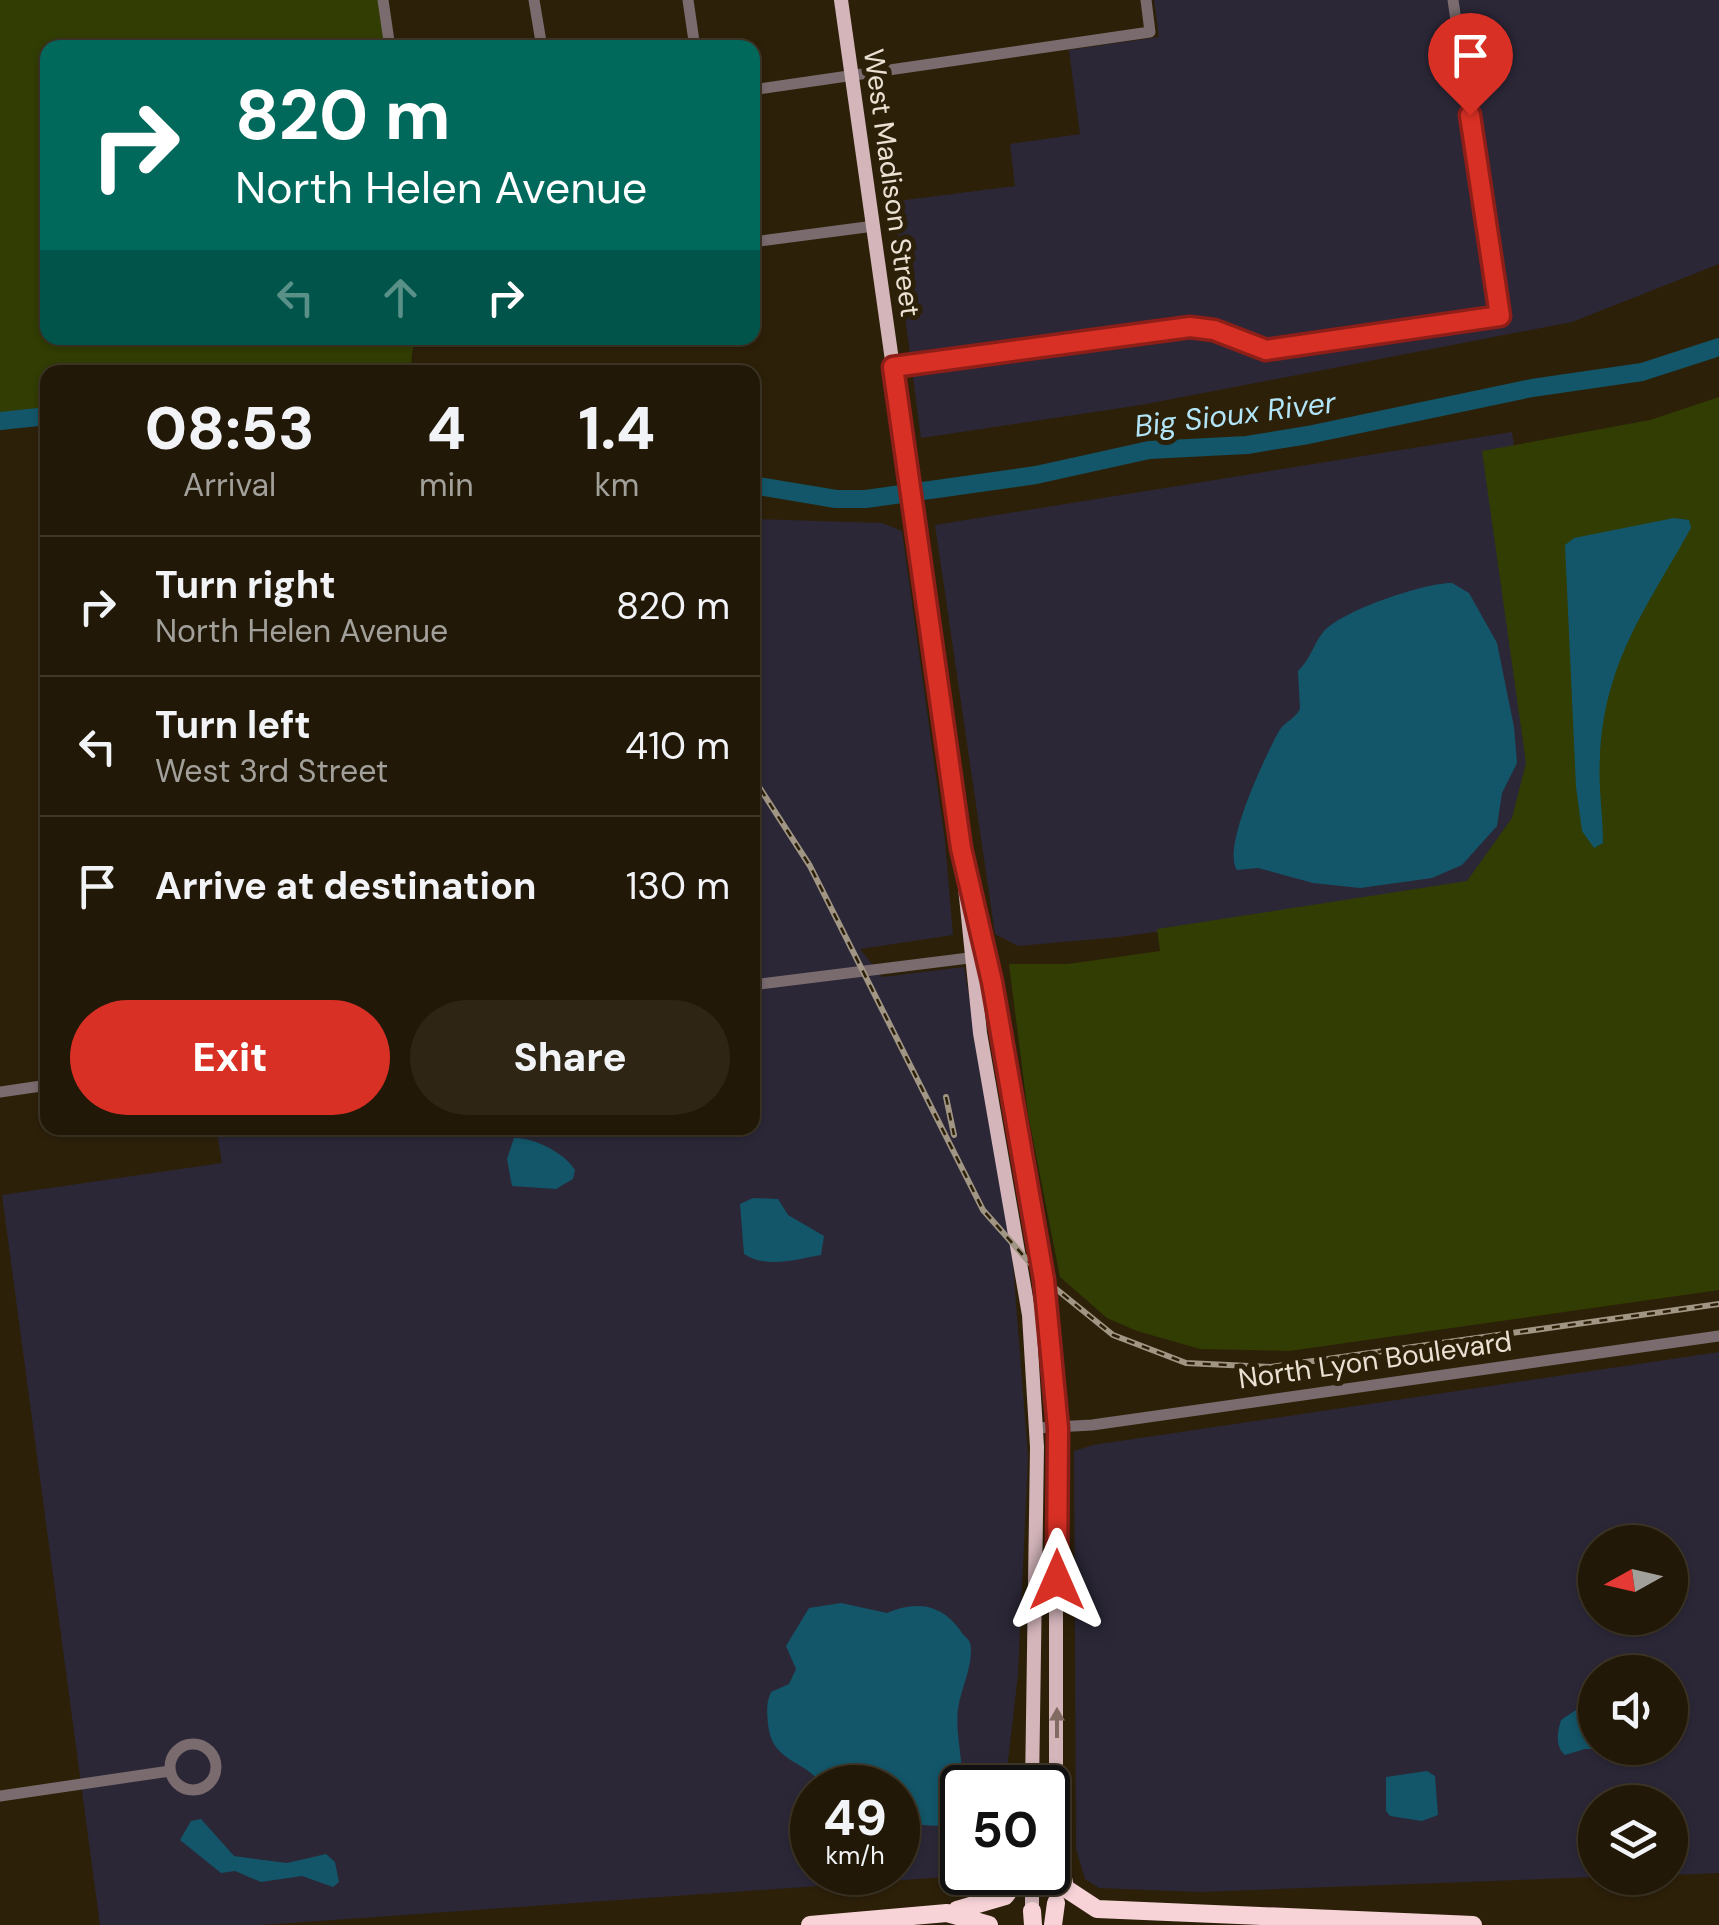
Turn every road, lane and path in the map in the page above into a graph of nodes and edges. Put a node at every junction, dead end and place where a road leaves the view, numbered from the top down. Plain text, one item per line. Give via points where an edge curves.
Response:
1 (382, 0) edge
2 (534, 0) edge
3 (688, 0) edge
4 (841, 0) edge
5 (1146, 0) edge
6 (1454, 0) edge
7 (389, 40) edge
8 (541, 40) edge
9 (694, 40) edge
10 (852, 74) junction
11 (760, 89) edge
12 (874, 226) junction
13 (760, 241) edge
14 (893, 367) junction
15 (961, 848) junction
16 (986, 956) junction
17 (970, 958) junction
18 (760, 984) edge
19 (40, 1086) edge
20 (0, 1092) edge
21 (1719, 1336) edge
22 (1037, 1428) junction
23 (1058, 1428) junction
24 (1032, 1765) edge
25 (1057, 1765) edge
26 (170, 1770) junction
27 (0, 1796) edge
28 (1070, 1892) edge
29 (1006, 1895) edge
30 (1056, 1895) edge
31 (1056, 1903) joint
32 (1142, 1914) junction
33 (917, 1916) junction
34 (810, 1925) edge
35 (989, 1925) edge
36 (1055, 1925) edge
37 (1101, 1925) edge
38 (1473, 1925) edge

1 - 7 street
2 - 8 street
3 - 9 street
4 - 10 main road, West Madison Street
5 - 10 street via 1150,32
6 - 14 street via 1500,316 1266,350 1190,327
10 - 11 street
10 - 12 main road, West Madison Street
12 - 13 street
12 - 14 main road, West Madison Street
14 - 15 main road, West Madison Street
15 - 16 main road, West Madison Street
15 - 17 main road, West Madison Street
16 - 17 street
16 - 23 main road, West Madison Street via 1044,1280
17 - 18 street
17 - 22 main road, West Madison Street via 1029,1315
19 - 20 street
21 - 23 street, North Lyon Boulevard
22 - 23 street, North Lyon Boulevard
22 - 24 main road, West Madison Street
25 -> 23 main road, West Madison Street
26 - 26 street via 177,1784 192,1790 206,1786 217,1766 206,1746 191,1743 177,1749
26 - 27 street
28 - 32 highway via 1098,1909
29 - 33 highway via 994,1903
30 - 31 main road, West Madison Street
31 - 36 highway
32 - 37 highway
32 - 38 highway
33 - 34 highway
33 - 35 highway via 959,1914

